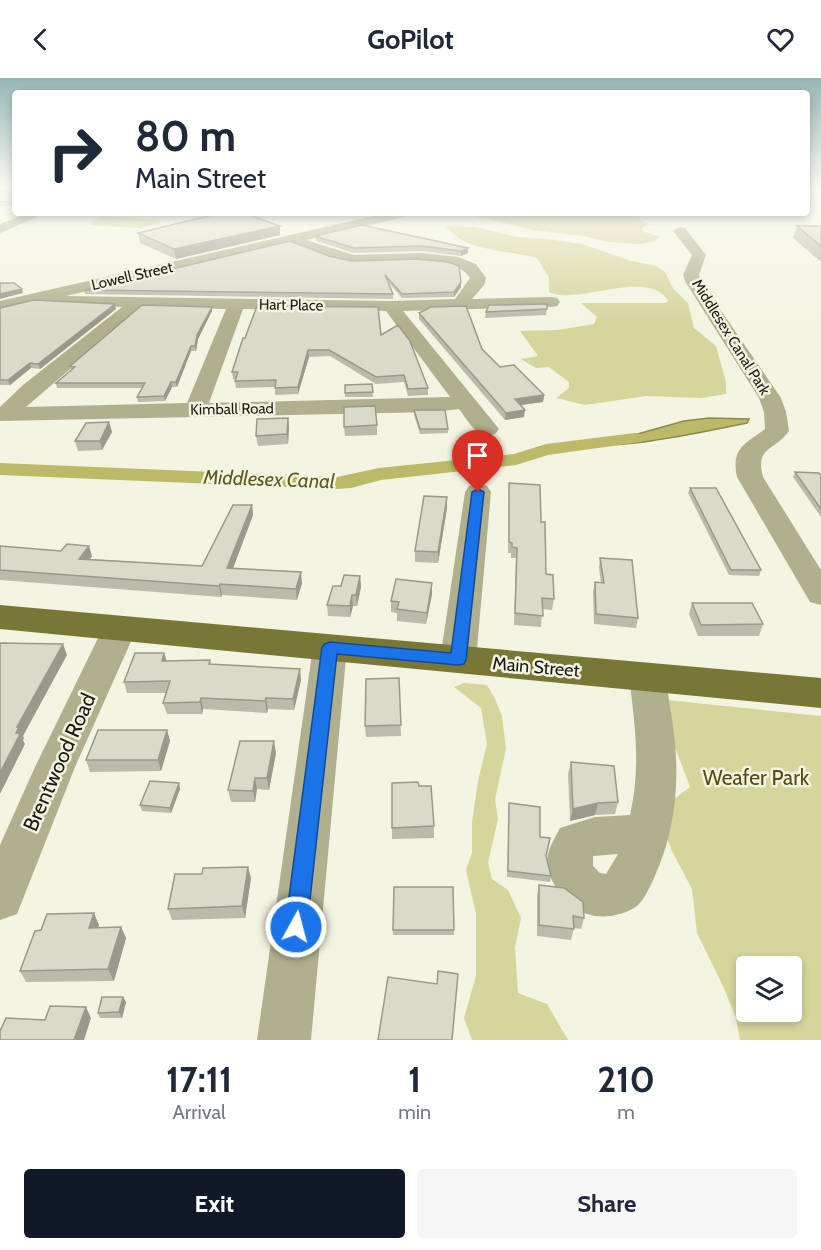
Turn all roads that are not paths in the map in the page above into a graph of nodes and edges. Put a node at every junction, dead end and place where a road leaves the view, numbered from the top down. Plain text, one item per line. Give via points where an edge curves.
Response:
1 (313, 234) edge
2 (682, 234) edge
3 (292, 239) junction
4 (34, 298) junction
5 (551, 302) dead end
6 (137, 303) junction
7 (236, 304) junction
8 (465, 304) junction
9 (0, 306) edge
10 (392, 306) junction
11 (464, 402) junction
12 (196, 409) junction
13 (3, 414) edge
14 (487, 429) dead end
15 (478, 492) dead end
16 (821, 595) edge
17 (0, 617) edge
18 (120, 628) junction
19 (330, 647) junction
20 (458, 660) junction
21 (647, 677) junction
22 (821, 693) edge
23 (646, 834) dead end
24 (0, 898) edge
25 (284, 1040) edge

1 - 3 street, Lowell Street
2 - 16 street, Middlesex Canal Park via 699,255 691,274 694,283 773,404 777,429 751,450 747,469
3 - 4 street, Lowell Street
3 - 8 street via 354,259 426,256 462,264 478,278 464,298
4 - 6 street, Hart Place
4 - 9 street, Lowell Street
5 - 8 street, Hart Place
6 - 7 street, Hart Place
6 - 13 street
7 - 10 street, Hart Place
7 - 12 street
8 - 10 street, Hart Place
10 - 11 street
11 - 12 street, Kimball Road
11 - 14 street
12 - 13 street, Kimball Road
15 - 20 street
17 - 18 main road, Main Street
18 - 19 main road, Main Street
18 - 24 street, Brentwood Road
19 - 20 main road, Main Street
19 - 25 street
20 - 21 main road, Main Street
21 - 22 main road, Main Street
21 - 23 street via 658,774

